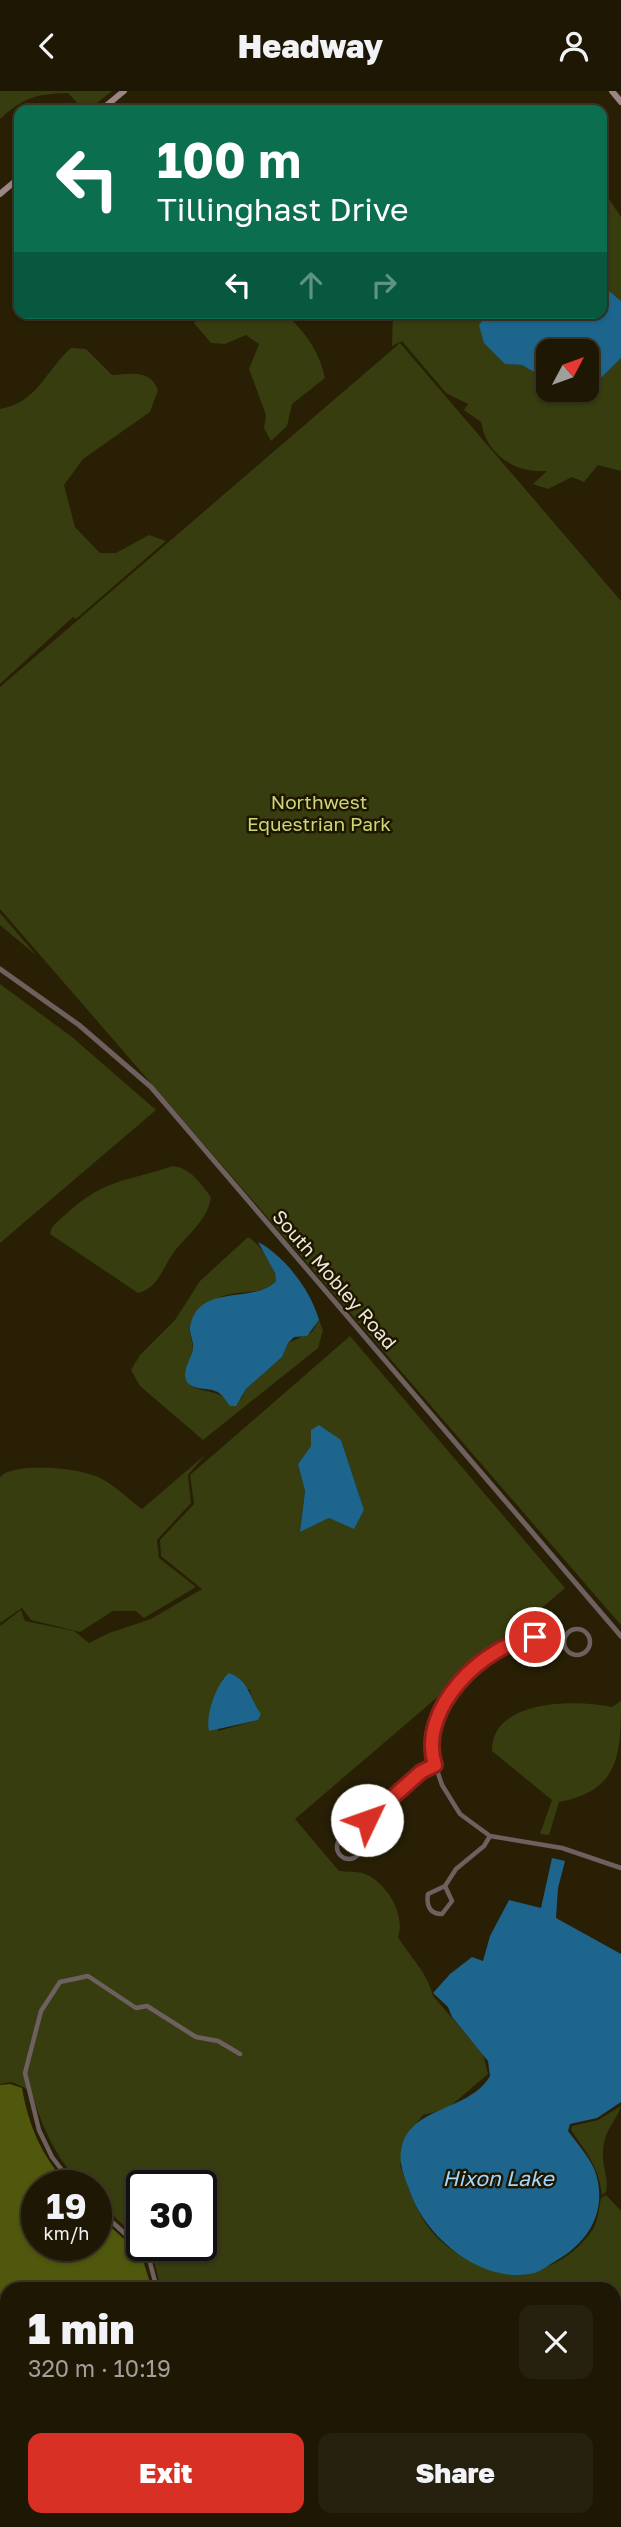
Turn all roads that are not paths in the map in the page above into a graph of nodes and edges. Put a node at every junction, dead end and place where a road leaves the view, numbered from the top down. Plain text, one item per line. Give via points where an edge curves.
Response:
1 (124, 91) edge
2 (612, 91) edge
3 (621, 102) edge
4 (107, 105) edge
5 (14, 182) edge
6 (0, 194) edge
7 (0, 969) edge
8 (621, 1636) edge
9 (562, 1640) junction
10 (435, 1765) junction
11 (349, 1835) junction
12 (491, 1836) junction
13 (621, 1868) edge
14 (445, 1886) junction
15 (240, 2054) dead end
16 (62, 2170) edge
17 (112, 2222) edge
18 (155, 2282) edge

1 - 4 main road
2 - 3 main road
5 - 6 main road
7 - 8 street, South Mobley Road via 79,1025 151,1087
9 - 9 street via 575,1654 584,1653 590,1639 580,1629
9 - 10 street via 535,1637 511,1643 455,1687 433,1728
10 - 11 street
10 - 12 street via 460,1814
11 - 11 street via 338,1845 339,1853 349,1859 356,1857 361,1847 359,1840
12 - 13 street via 562,1848
12 - 14 street
14 - 14 street via 428,1894 432,1912 442,1914 450,1907
15 - 16 street via 218,2041 195,2037 147,2006 135,2008 88,1976 60,1982 41,2011 24,2073 39,2130
17 - 18 street via 148,2255

